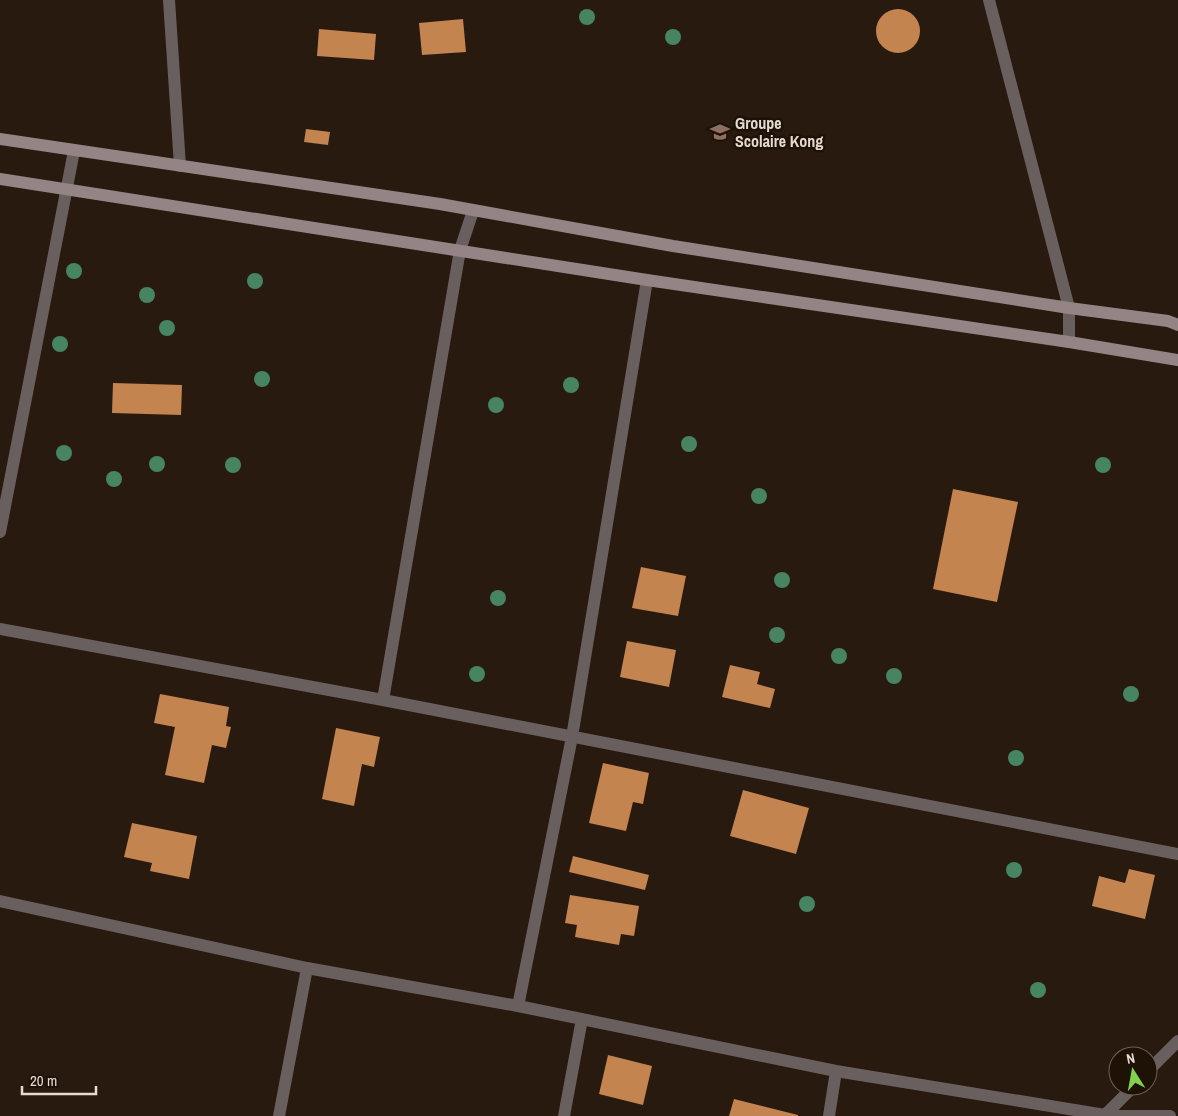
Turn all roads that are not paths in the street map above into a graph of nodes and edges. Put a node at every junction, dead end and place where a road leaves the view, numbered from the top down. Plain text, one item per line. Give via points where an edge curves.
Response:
1 (169, 0) edge
2 (989, 0) edge
3 (0, 139) edge
4 (74, 150) junction
5 (180, 166) junction
6 (0, 179) edge
7 (67, 189) junction
8 (473, 211) junction
9 (460, 250) junction
10 (647, 280) junction
11 (1070, 308) junction
12 (1178, 324) edge
13 (1069, 342) junction
14 (1178, 360) edge
15 (0, 532) edge
16 (0, 629) edge
17 (383, 700) junction
18 (572, 737) junction
19 (1178, 854) edge
20 (0, 901) edge
21 (307, 968) junction
22 (518, 1006) junction
23 (582, 1020) junction
24 (1178, 1041) edge
25 (1158, 1061) edge
26 (836, 1071) junction
27 (1124, 1096) edge
28 (279, 1116) edge
29 (564, 1116) edge
30 (828, 1116) edge
31 (1105, 1116) edge
32 (1170, 1116) edge

1 - 5 street
2 - 11 street
3 - 4 main road
4 - 5 main road
4 - 7 street
5 - 8 main road
6 - 7 main road
7 - 9 main road
7 - 15 street
8 - 9 street
8 - 11 main road
9 - 10 main road
9 - 17 street
10 - 13 main road
10 - 18 street
11 - 12 main road
11 - 13 street
13 - 14 main road
16 - 17 street
17 - 18 street
18 - 19 street
18 - 22 street
20 - 21 street
21 - 22 street
21 - 28 street
22 - 23 street
23 - 26 street
23 - 29 street
24 - 25 street
26 - 30 street
26 - 31 street
27 - 31 street
31 - 32 street

